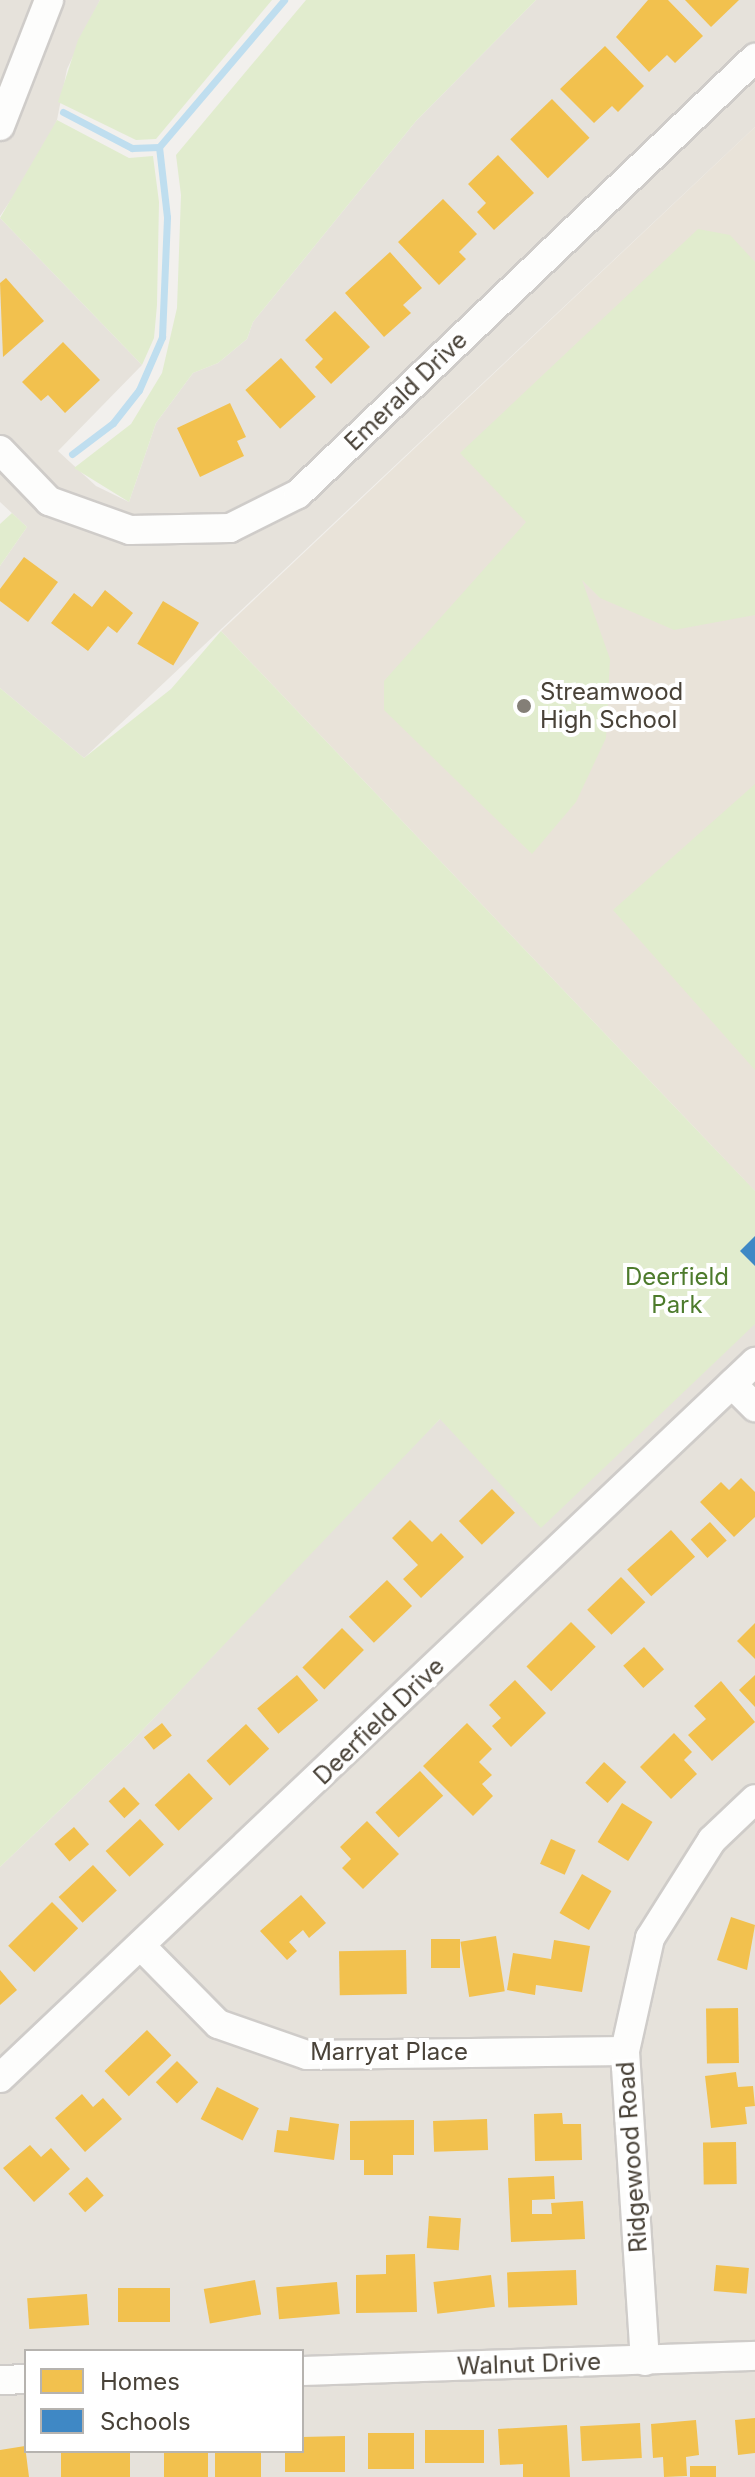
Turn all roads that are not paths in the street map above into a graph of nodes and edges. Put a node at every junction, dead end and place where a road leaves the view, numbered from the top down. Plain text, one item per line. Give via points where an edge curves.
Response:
1 (49, 0) edge
2 (755, 58) edge
3 (0, 126) edge
4 (0, 450) edge
5 (755, 1362) edge
6 (732, 1384) junction
7 (755, 1407) edge
8 (755, 1799) edge
9 (142, 1947) junction
10 (625, 2051) junction
11 (0, 2078) edge
12 (755, 2356) edge
13 (645, 2361) junction
14 (304, 2371) edge
15 (24, 2379) edge
16 (0, 2380) edge

1 - 3 street
2 - 4 street, Emerald Drive via 298,494 230,528 130,530 49,501
5 - 6 street, Deerfield Drive
6 - 7 street
6 - 9 street, Deerfield Drive
8 - 10 street, Ridgewood Road via 712,1840 650,1938
9 - 10 street, Marryat Place via 218,2024 307,2055
9 - 11 street, Deerfield Drive
10 - 13 street, Ridgewood Road
12 - 13 street, Walnut Drive
13 - 14 street, Walnut Drive
15 - 16 street

